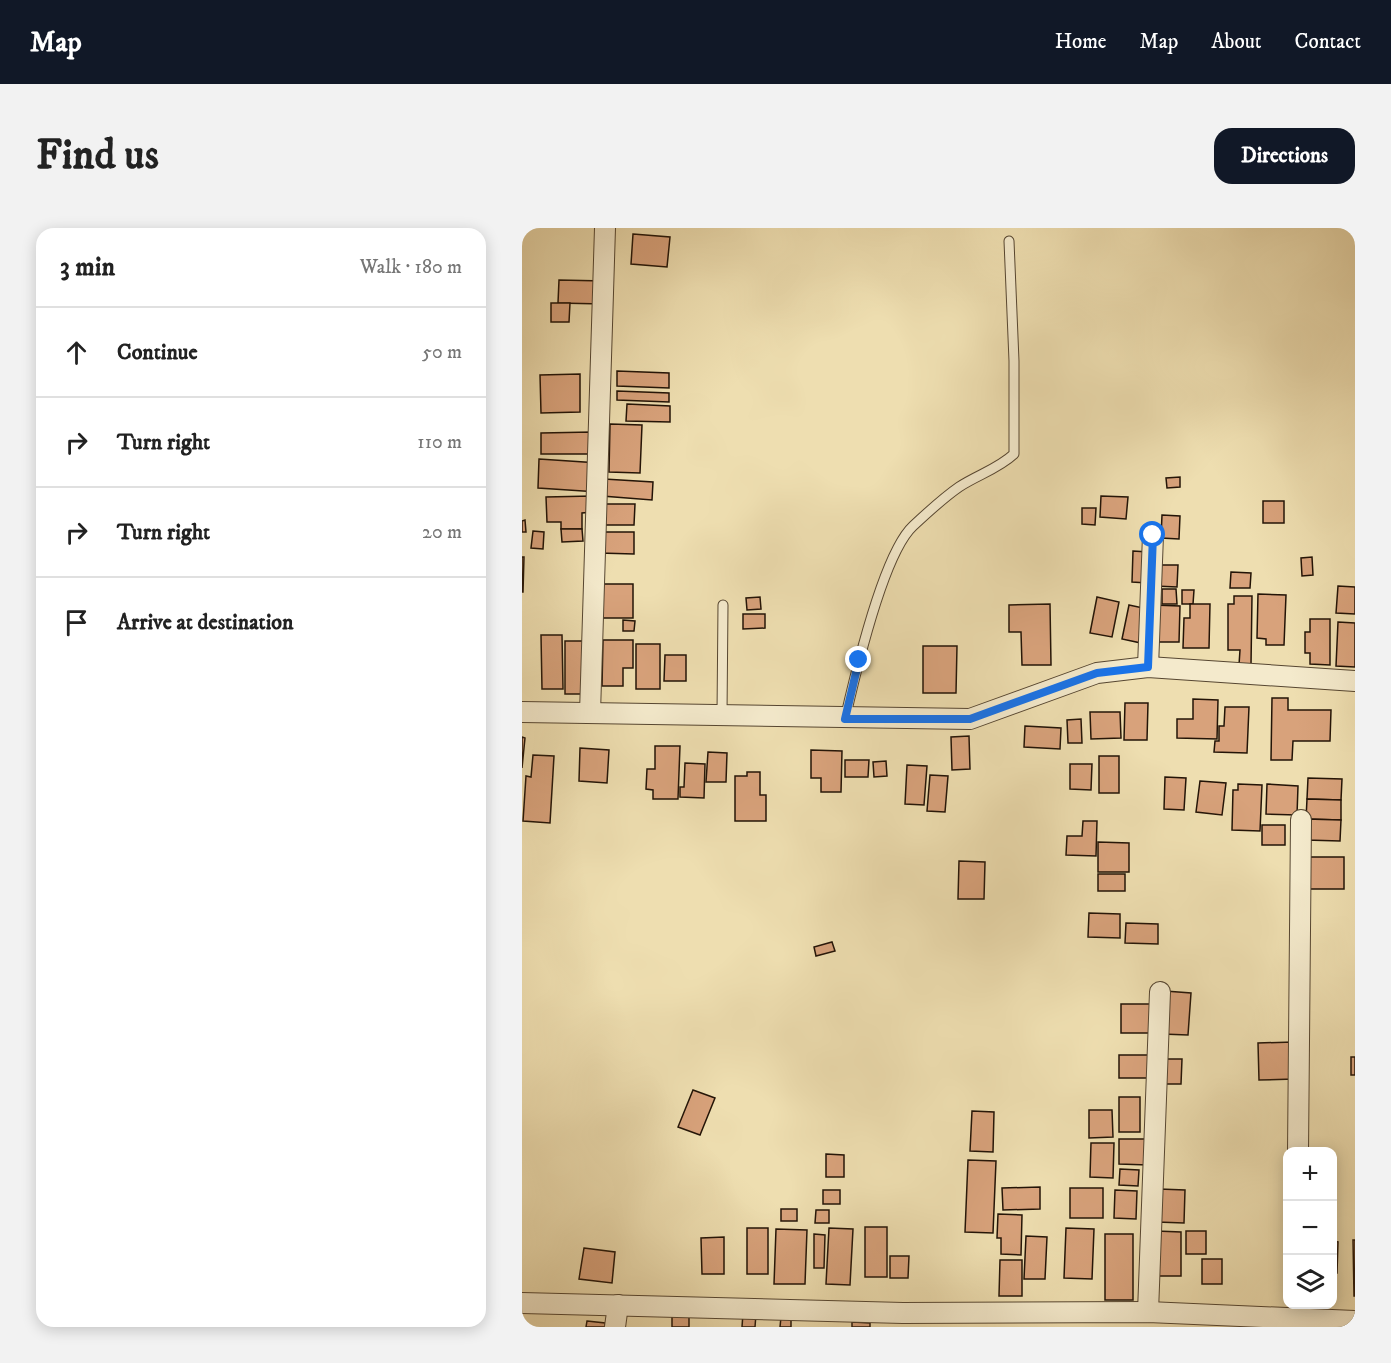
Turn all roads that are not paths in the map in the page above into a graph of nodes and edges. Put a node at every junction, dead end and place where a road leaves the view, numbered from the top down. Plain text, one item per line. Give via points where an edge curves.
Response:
1 (605, 228) edge
2 (1009, 241) dead end
3 (1153, 535) dead end
4 (723, 605) dead end
5 (1148, 667) junction
6 (1355, 681) edge
7 (522, 712) edge
8 (590, 713) junction
9 (722, 714) junction
10 (845, 719) junction
11 (1301, 820) dead end
12 (1160, 992) dead end
13 (1298, 1147) edge
14 (522, 1303) edge
15 (618, 1305) junction
16 (1297, 1311) edge
17 (1148, 1312) junction
18 (800, 1318) edge
19 (903, 1320) edge
20 (1002, 1320) edge
21 (1355, 1321) edge
22 (1241, 1322) edge
23 (1321, 1323) edge
24 (615, 1327) edge

1 - 8 street
2 - 10 lane via 1014,454 960,487 911,528 891,561 859,660
3 - 5 street
4 - 9 lane
5 - 6 street
5 - 10 street via 1097,673 970,719
7 - 8 street
8 - 9 street
9 - 10 street
11 - 13 street
12 - 17 street
14 - 15 street
15 - 18 street
15 - 24 street
16 - 22 street
16 - 23 street
17 - 20 street
17 - 22 street
18 - 19 street
19 - 20 street
21 - 23 street

